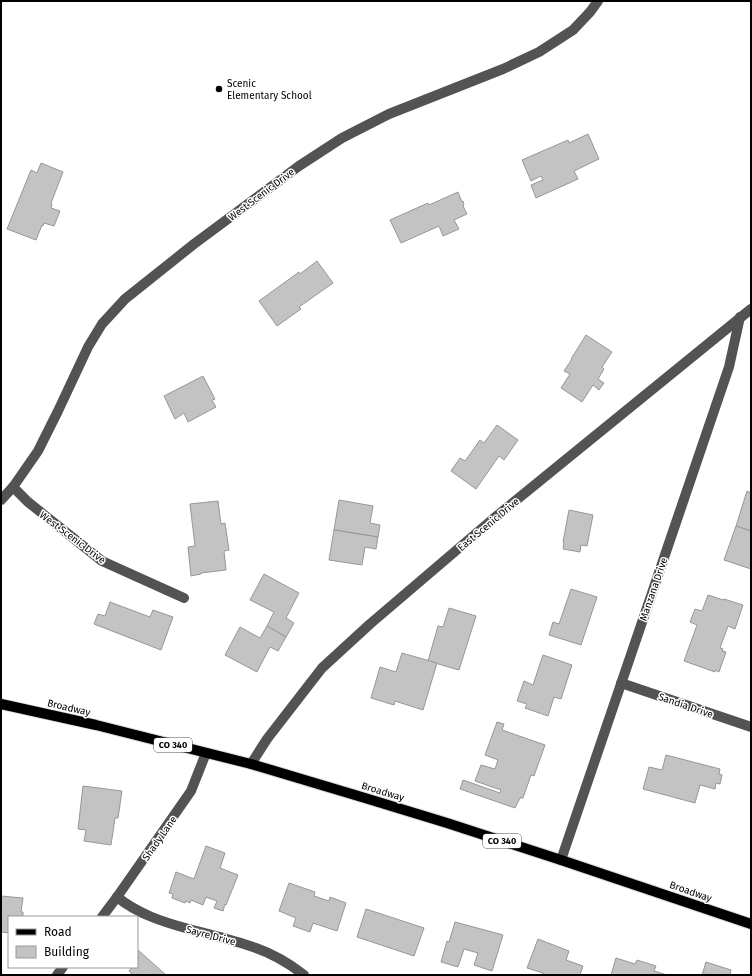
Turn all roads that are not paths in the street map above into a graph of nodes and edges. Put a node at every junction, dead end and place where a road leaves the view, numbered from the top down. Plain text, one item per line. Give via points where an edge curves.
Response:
1 (598, 1) edge
2 (751, 309) edge
3 (740, 317) junction
4 (13, 487) junction
5 (1, 500) edge
6 (184, 598) dead end
7 (621, 683) junction
8 (1, 704) edge
9 (751, 728) edge
10 (206, 753) junction
11 (251, 764) junction
12 (561, 860) junction
13 (117, 897) junction
14 (103, 916) edge
15 (751, 924) edge
16 (304, 975) edge

1 - 4 street, West Scenic Drive via 573,30 539,52 503,69 388,114 342,138 194,244 125,299 102,324 88,347 38,452
2 - 3 street, East Scenic Drive
3 - 7 street, Manzana Drive via 729,367
3 - 11 street, East Scenic Drive via 493,519 370,624 322,668
4 - 5 street, West Scenic Drive
4 - 6 street, West Scenic Drive via 102,561
7 - 9 street, Sandia Drive
7 - 12 street, Manzana Drive
8 - 10 main road, Broadway / CO 340
10 - 11 main road, Broadway / CO 340
10 - 13 street, Shady Lane via 191,791
11 - 12 main road, Broadway / CO 340
12 - 15 main road, Broadway / CO 340
13 - 14 street, Shady Lane
13 - 16 street, Sayre Drive via 152,918 258,949

